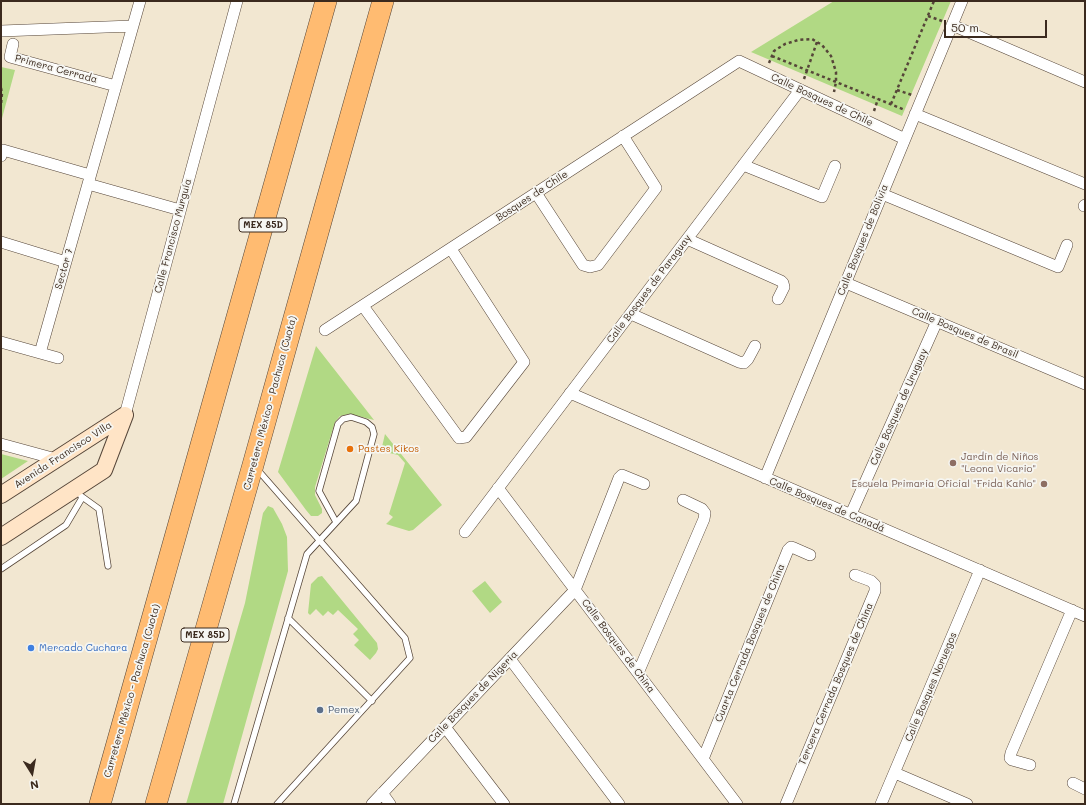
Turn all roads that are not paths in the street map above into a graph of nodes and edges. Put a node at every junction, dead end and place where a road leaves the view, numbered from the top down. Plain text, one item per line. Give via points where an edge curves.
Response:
1 (140, 1) edge
2 (237, 1) edge
3 (326, 1) edge
4 (383, 1) edge
5 (962, 1) edge
6 (952, 25) junction
7 (132, 26) junction
8 (1, 31) edge
9 (13, 44) dead end
10 (739, 61) joint
11 (1085, 82) edge
12 (116, 86) junction
13 (800, 90) junction
14 (915, 114) junction
15 (623, 136) junction
16 (905, 139) junction
17 (1, 156) edge
18 (743, 165) junction
19 (835, 166) dead end
20 (89, 180) junction
21 (1085, 184) edge
22 (536, 193) junction
23 (882, 194) junction
24 (180, 210) junction
25 (687, 240) junction
26 (1, 242) edge
27 (1067, 245) dead end
28 (451, 249) junction
29 (66, 262) junction
30 (846, 283) junction
31 (778, 299) dead end
32 (363, 306) junction
33 (630, 314) junction
34 (937, 321) junction
35 (325, 330) dead end
36 (1, 342) edge
37 (754, 346) dead end
38 (40, 353) junction
39 (58, 358) dead end
40 (1085, 384) edge
41 (570, 393) junction
42 (125, 415) junction
43 (1, 444) edge
44 (56, 460) junction
45 (253, 465) junction
46 (765, 478) junction
47 (644, 484) dead end
48 (498, 488) junction
49 (79, 493) junction
50 (1, 495) edge
51 (683, 500) dead end
52 (851, 514) junction
53 (336, 522) junction
54 (464, 532) dead end
55 (1, 536) edge
56 (320, 540) junction
57 (810, 555) dead end
58 (108, 566) dead end
59 (1, 569) edge
60 (980, 570) junction
61 (855, 575) dead end
62 (575, 590) junction
63 (1072, 610) junction
64 (1085, 616) edge
65 (288, 618) junction
66 (510, 659) junction
67 (638, 673) junction
68 (372, 701) junction
69 (445, 727) junction
70 (703, 759) junction
71 (1030, 765) dead end
72 (895, 773) junction
73 (1073, 783) dead end
74 (1085, 789) edge
75 (382, 793) junction
76 (100, 804) edge
77 (156, 804) edge
78 (234, 804) edge
79 (277, 804) edge
80 (372, 804) edge
81 (390, 804) edge
82 (504, 804) edge
83 (619, 804) edge
84 (737, 804) edge
85 (786, 804) edge
86 (881, 804) edge
87 (967, 804) edge

1 - 7 street, Sector 7
2 - 24 street, Calle Francisco Murguía
3 - 76 highway, Carretera México - Pachuca (Cuota) / MEX 85D
4 - 45 highway, Carretera México - Pachuca (Cuota) / MEX 85D
5 - 6 street, Calle Bosques de Bolivia
6 - 11 street
6 - 14 street, Calle Bosques de Bolivia
7 - 8 street
7 - 12 street, Sector 7
9 - 12 street, Primera Cerrada via 10,56
10 - 13 street, Calle Bosques de Chile
10 - 15 street, Bosques de Chile
12 - 20 street, Sector 7
13 - 16 street, Calle Bosques de Chile
13 - 18 street, Calle Bosques de Paraguay
14 - 16 street, Calle Bosques de Bolivia
14 - 21 street
15 - 22 street, Bosques de Chile
15 - 22 street via 656,188 598,266 590,268 583,265
16 - 23 street, Calle Bosques de Bolivia
17 - 20 street via 3,150
18 - 19 street via 822,198
18 - 25 street, Calle Bosques de Paraguay
20 - 24 street
20 - 29 street, Sector 7
22 - 28 street, Bosques de Chile
23 - 27 street via 1058,267
23 - 30 street, Calle Bosques de Bolivia
24 - 42 street, Calle Francisco Murguía
25 - 31 street via 781,281 784,287
25 - 33 street, Calle Bosques de Paraguay
26 - 29 street
28 - 32 street, Bosques de Chile
28 - 32 street via 524,362 466,437 458,438
29 - 38 street, Sector 7
30 - 34 street, Calle Bosques de Brasil
30 - 46 street, Calle Bosques de Bolivia
32 - 35 street, Bosques de Chile
33 - 37 street via 739,362 744,363 748,359
33 - 41 street, Calle Bosques de Paraguay
34 - 40 street, Calle Bosques de Brasil
34 - 52 street, Calle Bosques de Uruguay
36 - 38 street
38 - 39 street
41 - 46 street, Calle Bosques de Canadá
41 - 48 street, Calle Bosques de Paraguay
42 - 44 street, Avenida Francisco Villa
42 - 49 street, Calle Francisco Murguía via 104,470
43 - 44 street
44 - 50 street, Avenida Francisco Villa
45 - 56 lane
45 - 77 highway, Carretera México - Pachuca (Cuota) / MEX 85D
46 - 52 street, Calle Bosques de Canadá
47 - 62 street via 622,475 619,478
48 - 54 street, Calle Bosques de Paraguay
48 - 62 street, Calle Bosques de China
49 - 55 street
49 - 58 lane via 99,509
49 - 59 lane via 66,525
51 - 67 street via 702,509 705,513 704,519
52 - 60 street, Calle Bosques de Canadá
53 - 53 lane via 356,500 374,434 366,422 350,417 338,424 319,491
53 - 56 lane
56 - 65 lane via 307,554
56 - 68 lane via 405,638 410,658
57 - 70 street, Cuarta Cerrada Bosques de China via 791,547 788,550
60 - 63 street, Calle Bosques de Canadá
60 - 72 street, Calle Bosques Noruegos
61 - 85 street, Tercera Cerrada Bosques de China via 871,581 875,585 875,591
62 - 66 street, Calle Bosques de Nigeria
62 - 67 street, Calle Bosques de China
63 - 64 street, Calle Bosques de Canadá
63 - 71 street via 1011,753 1012,760
65 - 68 lane
65 - 78 lane
66 - 69 street, Calle Bosques de Nigeria
66 - 83 street
67 - 70 street, Calle Bosques de China
68 - 79 lane
69 - 75 street, Calle Bosques de Nigeria
69 - 82 street
70 - 84 street, Calle Bosques de China
72 - 86 street, Calle Bosques Noruegos
72 - 87 street
73 - 74 street
75 - 80 street, Calle Bosques de Nigeria
75 - 81 street

